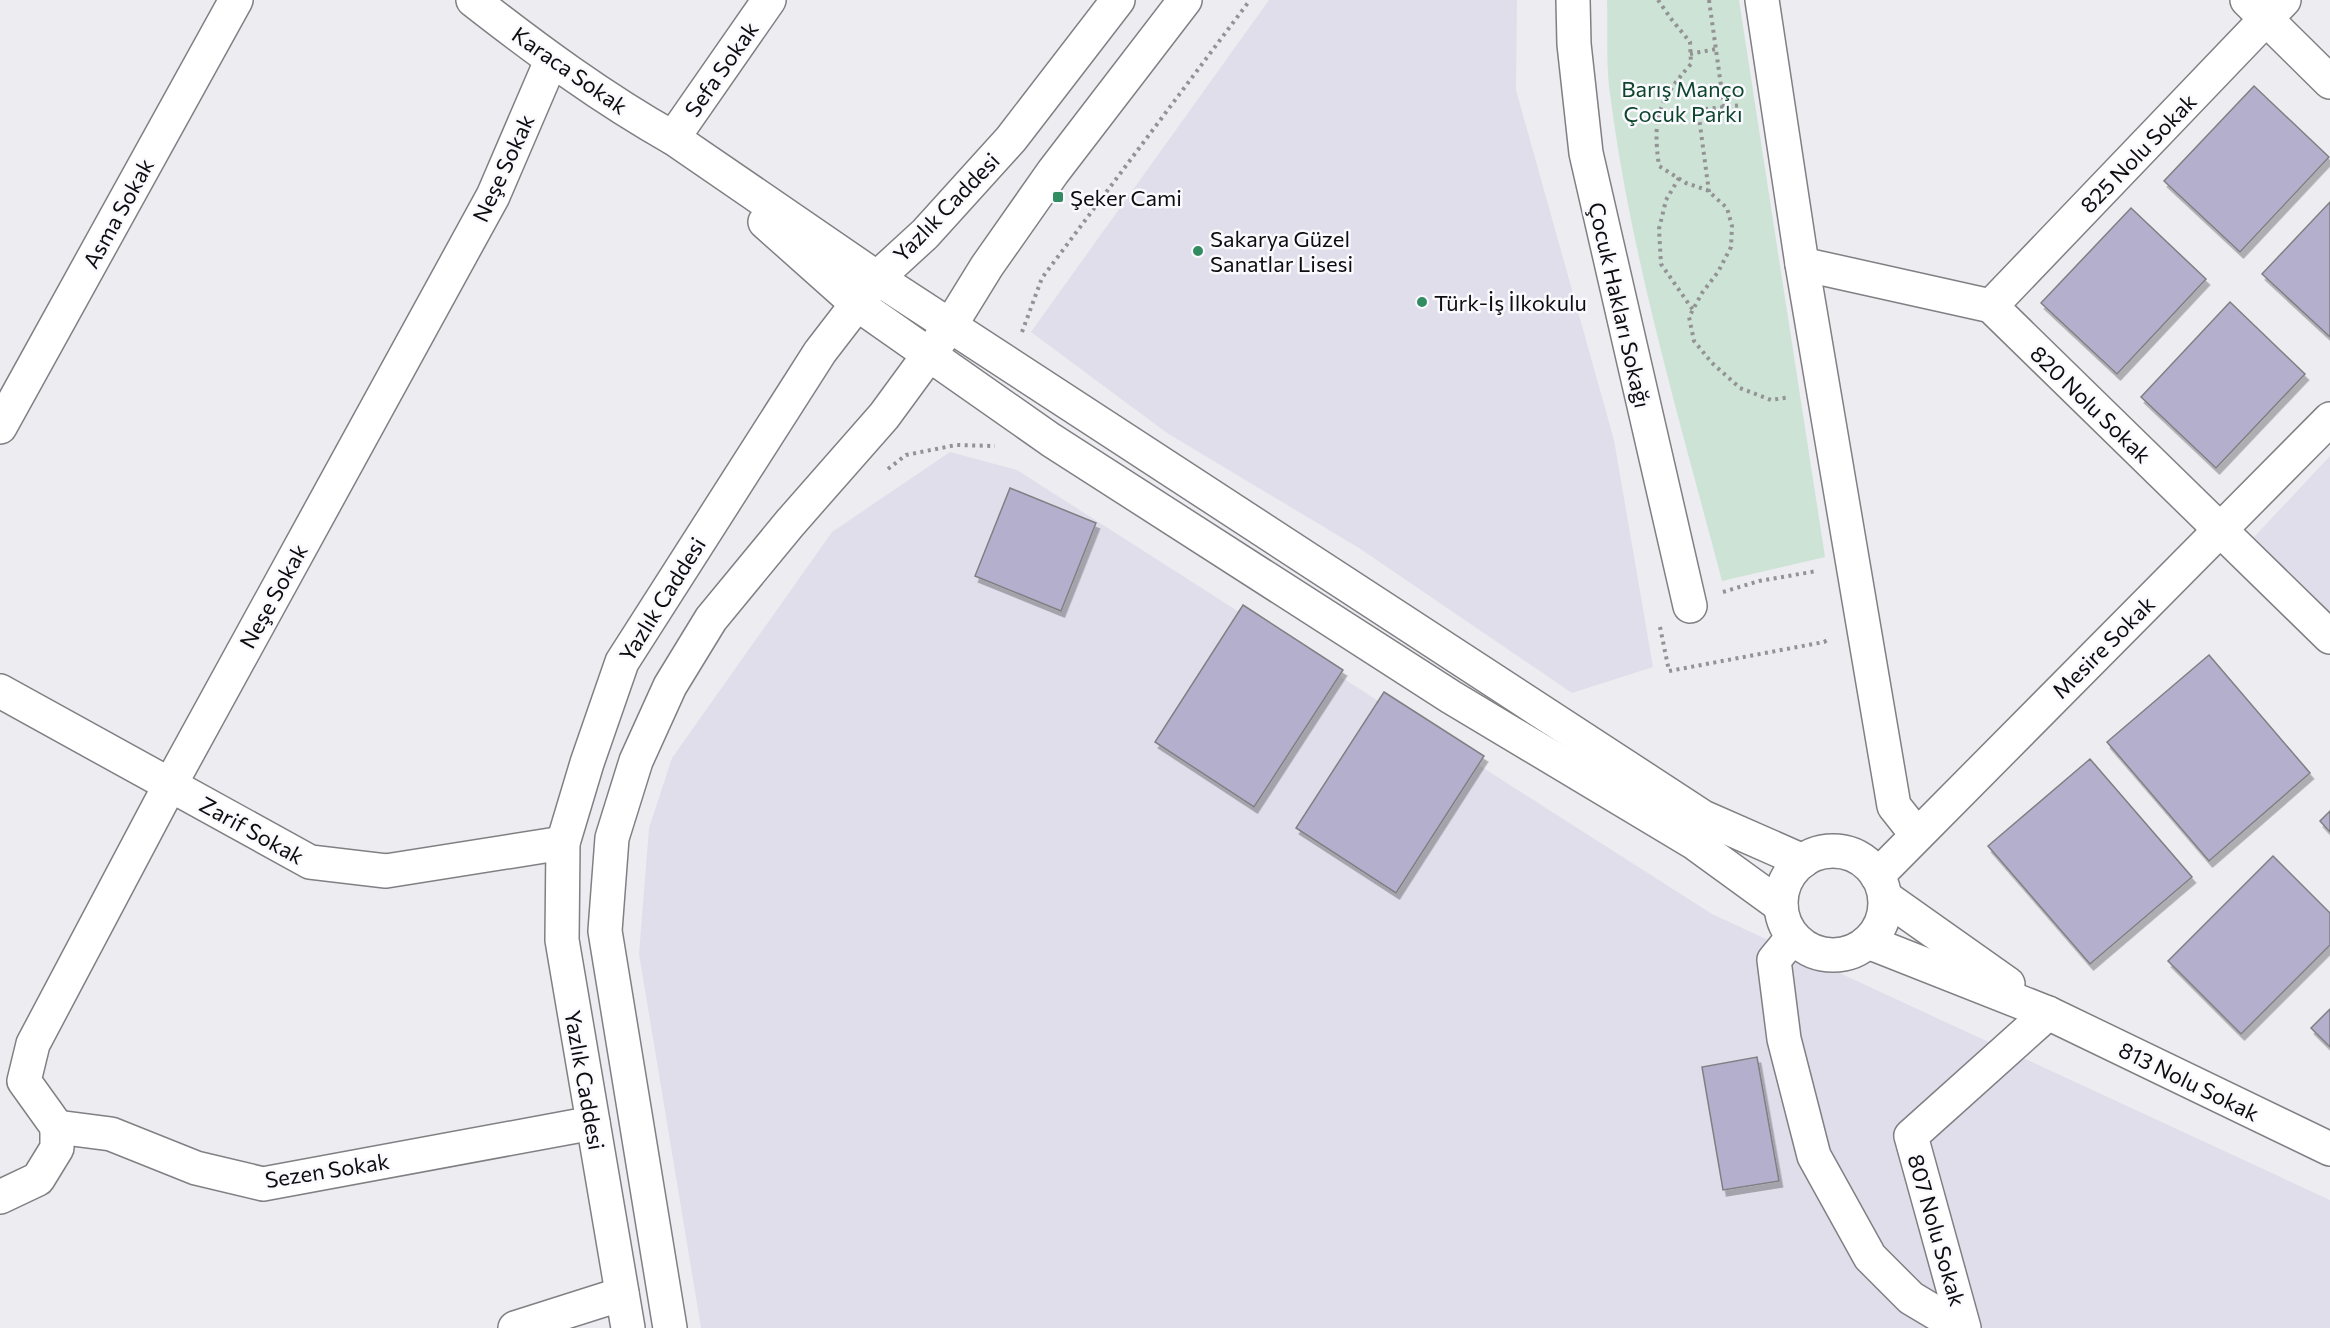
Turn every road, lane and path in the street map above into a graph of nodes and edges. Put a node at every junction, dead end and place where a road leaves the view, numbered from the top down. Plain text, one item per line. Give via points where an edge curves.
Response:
1 (236, 0) edge
2 (473, 0) edge
3 (769, 0) edge
4 (1185, 0) edge
5 (1250, 0) edge
6 (1573, 0) edge
7 (1658, 0) edge
8 (1709, 0) edge
9 (1762, 0) edge
10 (1114, 1) edge
11 (2266, 6) edge
12 (1716, 49) junction
13 (1690, 54) junction
14 (551, 61) junction
15 (2330, 82) edge
16 (1752, 104) dead end
17 (1724, 107) junction
18 (638, 118) junction
19 (673, 138) junction
20 (1679, 178) junction
21 (1709, 192) junction
22 (1802, 264) junction
23 (877, 278) junction
24 (857, 304) junction
25 (1991, 306) junction
26 (1693, 310) junction
27 (950, 326) junction
28 (1021, 332) dead end
29 (929, 354) junction
30 (1792, 397) dead end
31 (2330, 419) edge
32 (0, 427) edge
33 (1001, 448) dead end
34 (880, 475) dead end
35 (2220, 530) junction
36 (1821, 572) dead end
37 (1703, 600) joint
38 (1658, 616) dead end
39 (1836, 634) dead end
40 (2330, 637) edge
41 (0, 691) edge
42 (170, 785) junction
43 (1917, 835) junction
44 (563, 843) junction
45 (1803, 861) junction
46 (1881, 886) junction
47 (1781, 906) junction
48 (1793, 937) junction
49 (1868, 942) junction
50 (2048, 1013) junction
51 (593, 1124) junction
52 (57, 1127) junction
53 (2330, 1149) edge
54 (0, 1197) edge
55 (622, 1294) junction
56 (515, 1328) edge
57 (628, 1328) edge
58 (669, 1328) edge
59 (1963, 1328) edge

1 - 32 street, Asma Sokak
2 - 14 street, Karaca Sokak
3 - 19 street, Sefa Sokak
4 - 27 street via 1053,172
5 - 28 path via 1042,278
6 - 37 street, Çocuk Hakları Sokağı via 1586,153
7 - 13 path via 1690,42
8 - 12 path
9 - 22 street
10 - 23 street, Yazlık Caddesi via 1011,139 925,234
11 - 15 street
11 - 25 street, 825 Nolu Sokak
12 - 13 path
12 - 17 path
13 - 20 path via 1691,64 1673,84 1659,110 1655,138 1659,166
14 - 18 street, Karaca Sokak
14 - 42 street, Neşe Sokak via 493,196
16 - 17 path
17 - 21 path via 1698,110
18 - 19 street
18 - 24 street via 780,234
19 - 23 street
20 - 21 path
20 - 26 path via 1666,200 1659,229 1661,264
21 - 26 path via 1727,208 1732,226 1731,248
22 - 25 street
22 - 43 street via 1894,806
23 - 24 street, Yazlık Caddesi
23 - 27 street
24 - 29 street
24 - 44 street, Yazlık Caddesi via 820,352 622,662
25 - 35 street, 820 Nolu Sokak
26 - 30 path via 1689,316 1694,341 1740,388 1771,400
27 - 29 street
27 - 45 street via 1703,818
29 - 47 street via 1050,440 1451,698 1693,842
29 - 58 street via 884,416 711,620 670,686 640,750 612,838 605,931
31 - 35 street, Mesire Sokak
33 - 34 path via 991,444 956,445 906,455
35 - 40 street, 820 Nolu Sokak
35 - 43 street, Mesire Sokak
36 - 37 path via 1759,581
38 - 39 path via 1669,670 1824,642
41 - 42 street, Zarif Sokak
42 - 44 street, Zarif Sokak via 310,862 386,871
42 - 52 street, Neşe Sokak via 33,1044 24,1082
43 - 46 street, Mesire Sokak
44 - 51 street, Yazlık Caddesi via 562,940
45 - 46 street via 1820,853 1854,856 1869,866
45 - 47 street via 1783,889
46 - 49 street via 1884,913 1879,929
46 - 50 street
47 - 48 street
48 - 49 street via 1821,954 1854,951
48 - 59 street via 1774,960 1784,1039 1814,1156 1870,1257 1911,1299
49 - 50 street
50 - 53 street, 813 Nolu Sokak
50 - 59 street, 807 Nolu Sokak via 1911,1136
51 - 52 street, Sezen Sokak via 263,1184 196,1168 111,1134
51 - 55 street, Yazlık Caddesi
52 - 54 street via 57,1148 38,1179
55 - 56 street
55 - 57 street, Yazlık Caddesi

